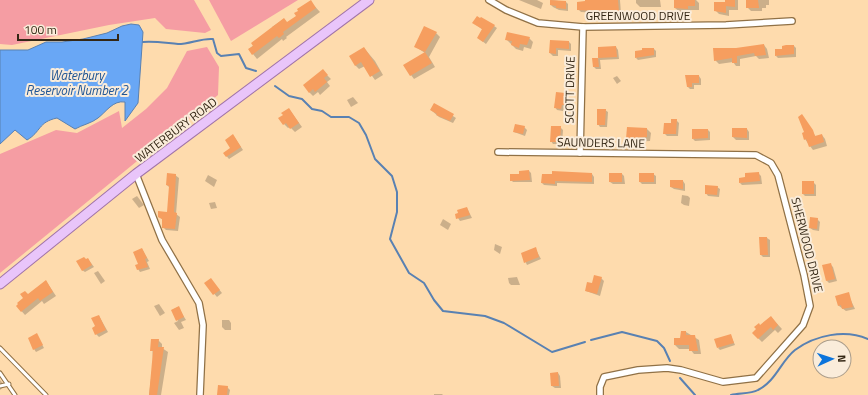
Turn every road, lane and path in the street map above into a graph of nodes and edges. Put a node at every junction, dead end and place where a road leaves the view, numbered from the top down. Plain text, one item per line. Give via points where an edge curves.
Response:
1 (369, 0) edge
2 (489, 0) edge
3 (792, 21) dead end
4 (583, 27) junction
5 (498, 152) dead end
6 (580, 153) junction
7 (705, 155) joint
8 (136, 174) junction
9 (0, 284) edge
10 (0, 348) edge
11 (0, 373) edge
12 (9, 384) junction
13 (0, 386) edge
14 (15, 395) edge
15 (46, 395) edge
16 (200, 395) edge
17 (600, 395) edge

1 - 8 main road, WATERBURY ROAD
2 - 4 street, GREENWOOD DRIVE via 538,24
3 - 4 street, GREENWOOD DRIVE via 693,26
4 - 6 street, SCOTT DRIVE
5 - 6 street, SAUNDERS LANE
6 - 7 street, SAUNDERS LANE
7 - 17 street, SHERWOOD DRIVE via 756,155 771,162 778,175 804,275 810,306 803,325 756,378 722,382 681,370 638,370 604,376
8 - 9 main road, WATERBURY ROAD
8 - 16 street via 162,240 199,303 203,325
10 - 15 lane
11 - 12 lane
12 - 13 lane
12 - 14 lane

